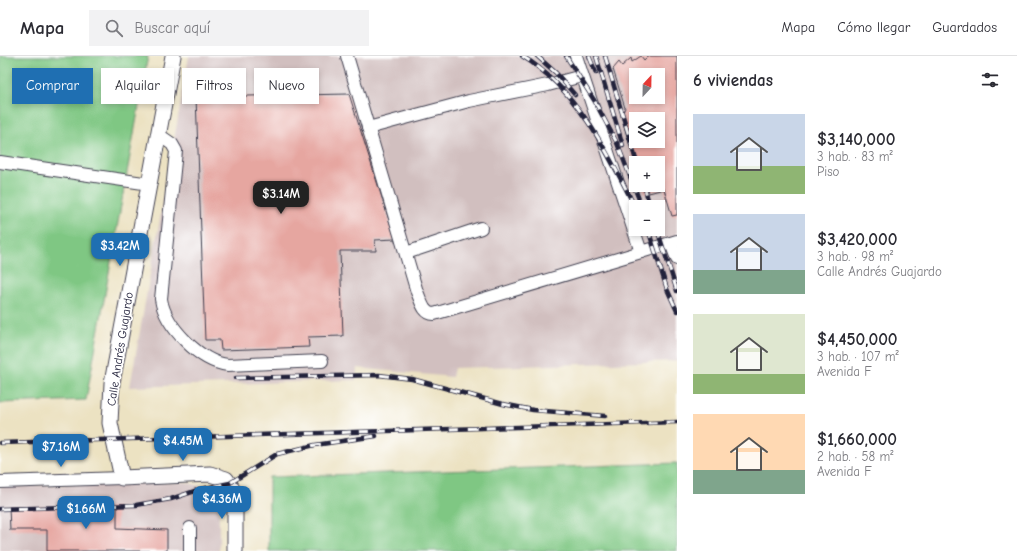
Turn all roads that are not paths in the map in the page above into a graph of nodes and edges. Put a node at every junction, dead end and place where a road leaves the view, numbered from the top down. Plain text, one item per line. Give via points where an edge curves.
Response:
1 (173, 56) edge
2 (347, 56) edge
3 (576, 56) edge
4 (582, 76) junction
5 (368, 128) junction
6 (159, 135) junction
7 (0, 162) edge
8 (150, 184) junction
9 (482, 228) dead end
10 (674, 242) edge
11 (641, 252) junction
12 (406, 253) junction
13 (677, 259) edge
14 (322, 361) dead end
15 (122, 478) junction
16 (0, 482) edge
17 (190, 528) dead end
18 (190, 551) edge
19 (235, 551) edge

1 - 6 main road, Calle Andrés Guajardo
2 - 5 street
3 - 4 street
4 - 5 street via 469,100
4 - 11 street
5 - 12 street
6 - 8 main road, Calle Andrés Guajardo
6 - 14 street via 172,144 176,151 161,299 166,316 186,342 214,362 228,365
7 - 8 street
8 - 15 main road, Calle Andrés Guajardo via 112,383 110,423
9 - 12 street
10 - 11 street
10 - 13 street
11 - 12 street via 434,314 425,310
15 - 16 street
15 - 19 main road via 210,474 222,477 230,483 235,498
17 - 18 street

